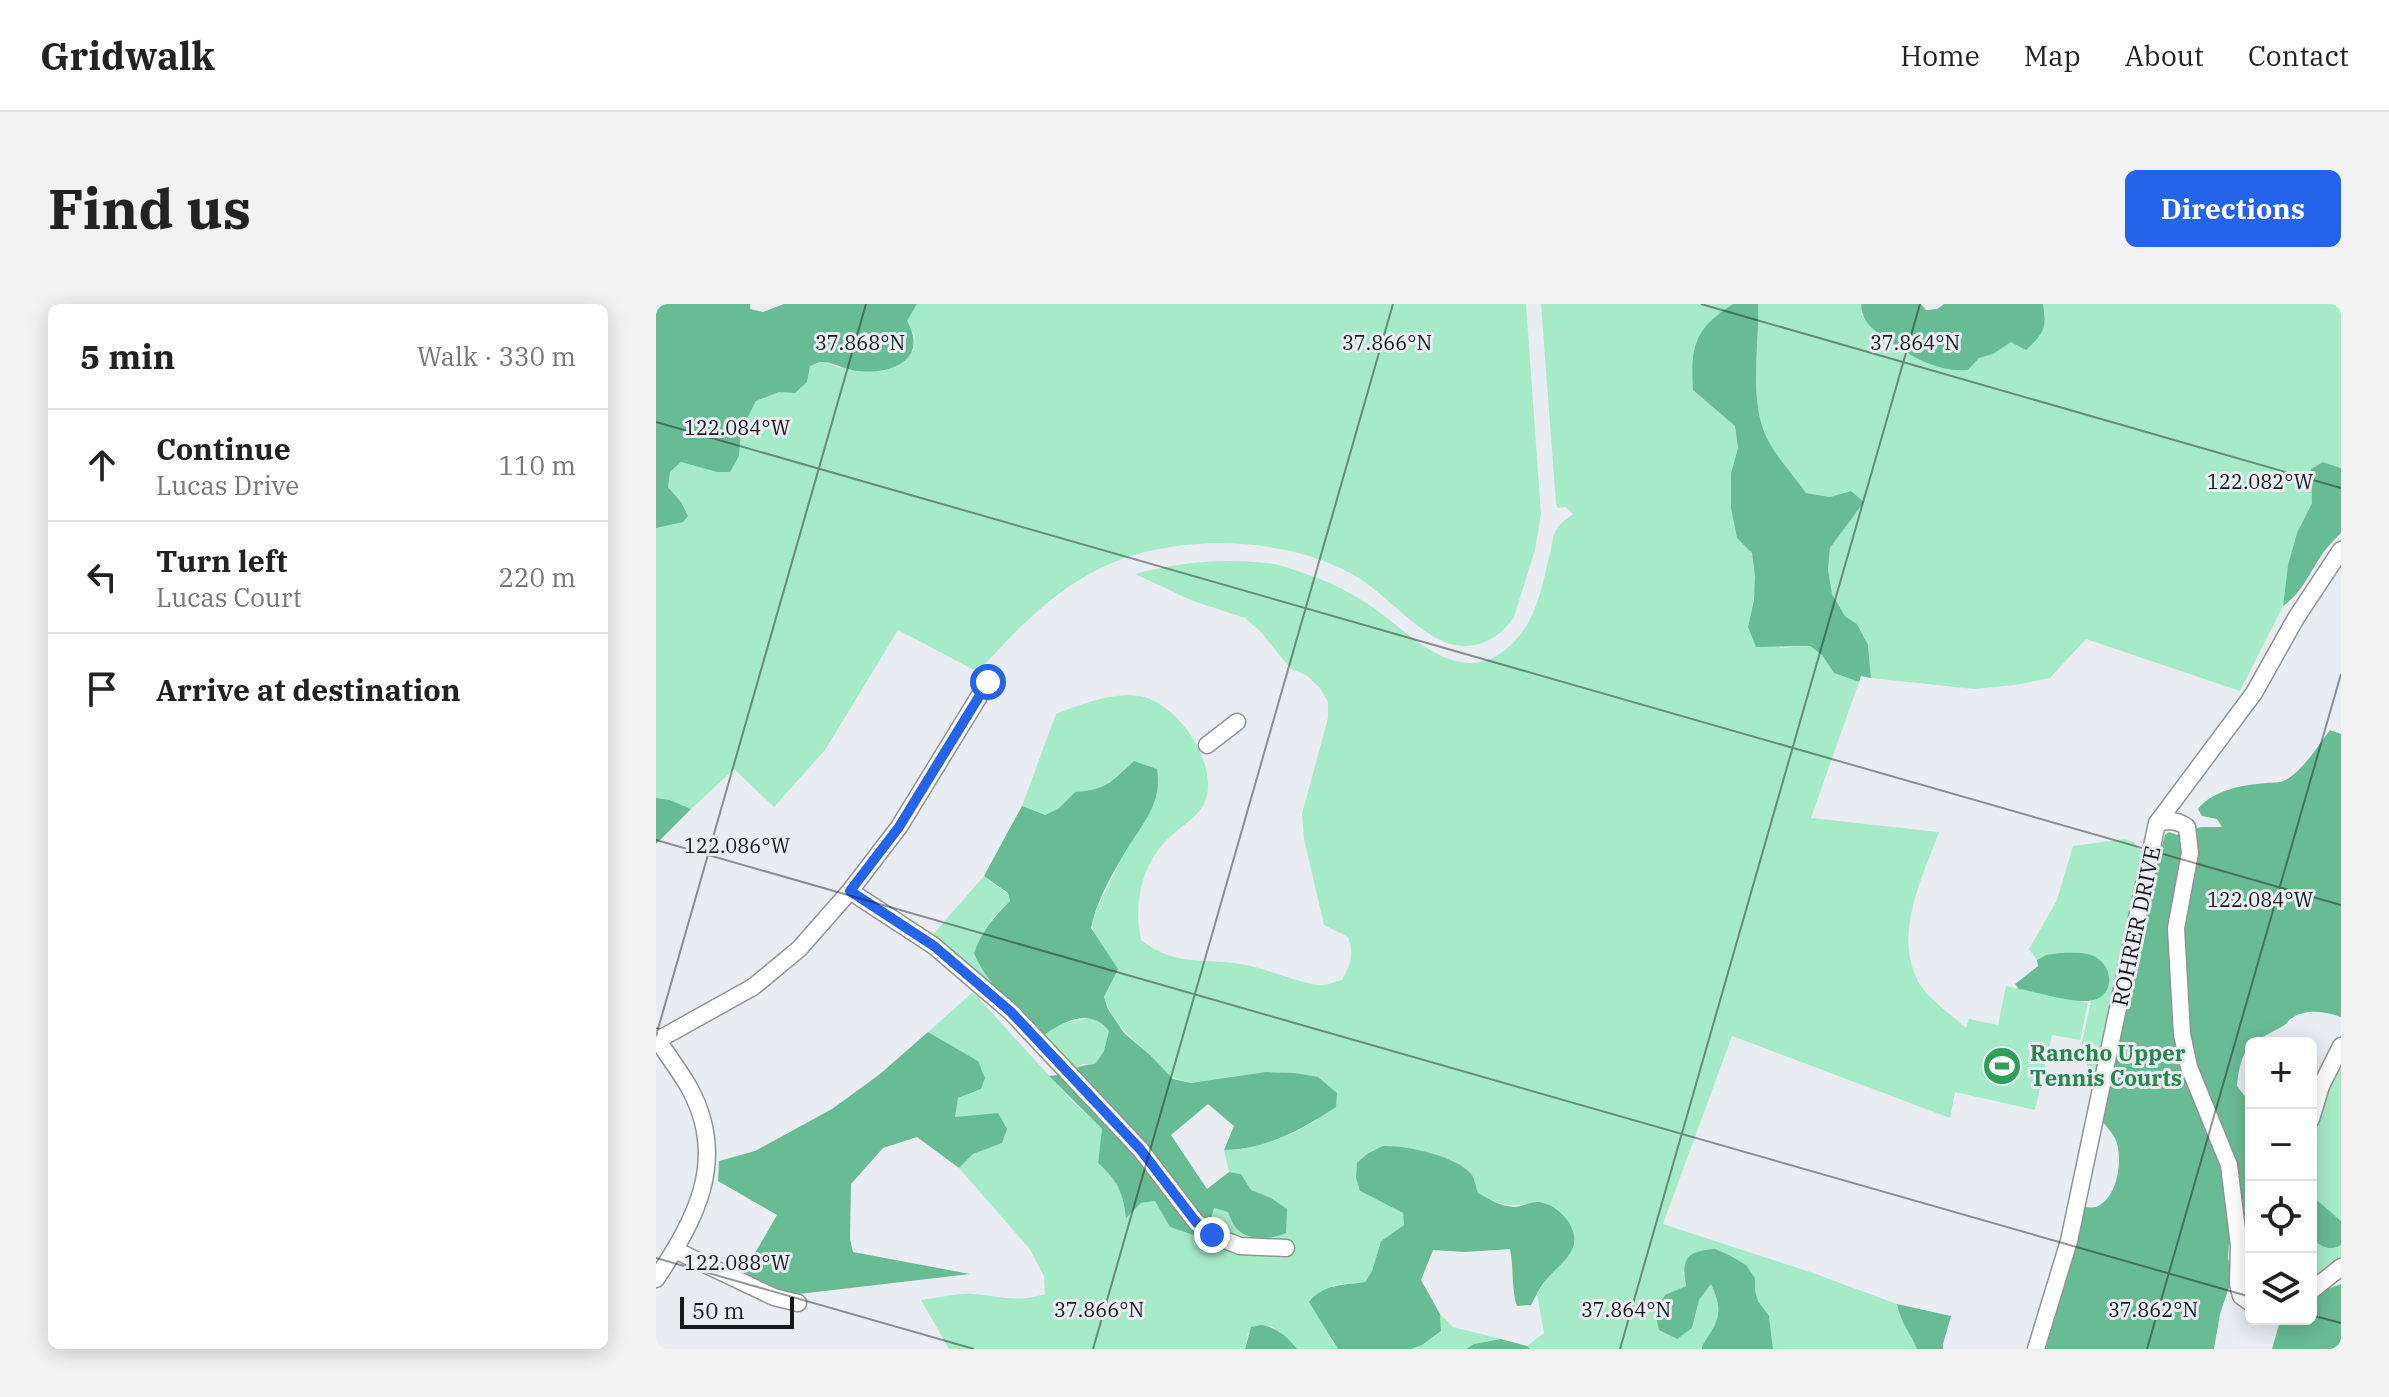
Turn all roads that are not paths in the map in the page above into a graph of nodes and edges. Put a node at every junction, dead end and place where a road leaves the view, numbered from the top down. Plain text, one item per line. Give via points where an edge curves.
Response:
1 (2341, 550) edge
2 (988, 682) dead end
3 (1237, 722) dead end
4 (1207, 745) dead end
5 (2157, 823) junction
6 (850, 891) junction
7 (657, 1040) edge
8 (2341, 1046) edge
9 (2314, 1109) edge
10 (1286, 1248) dead end
11 (675, 1250) junction
12 (2341, 1267) edge
13 (656, 1279) edge
14 (2317, 1286) edge
15 (2245, 1299) edge
16 (798, 1303) dead end
17 (2036, 1349) edge

1 - 5 street, ROHRER DRIVE via 2254,693
2 - 6 street via 899,827
3 - 4 street
5 - 15 street via 2180,822 2190,839 2176,928 2182,1034 2189,1067 2229,1165 2238,1284
5 - 17 street, ROHRER DRIVE via 2069,1241
6 - 7 street via 799,949 753,987
6 - 10 street via 934,946 1011,1012 1140,1149 1196,1222 1240,1246
7 - 11 street via 690,1090 709,1153 701,1198
8 - 9 street
11 - 13 street
11 - 16 street
12 - 14 street

